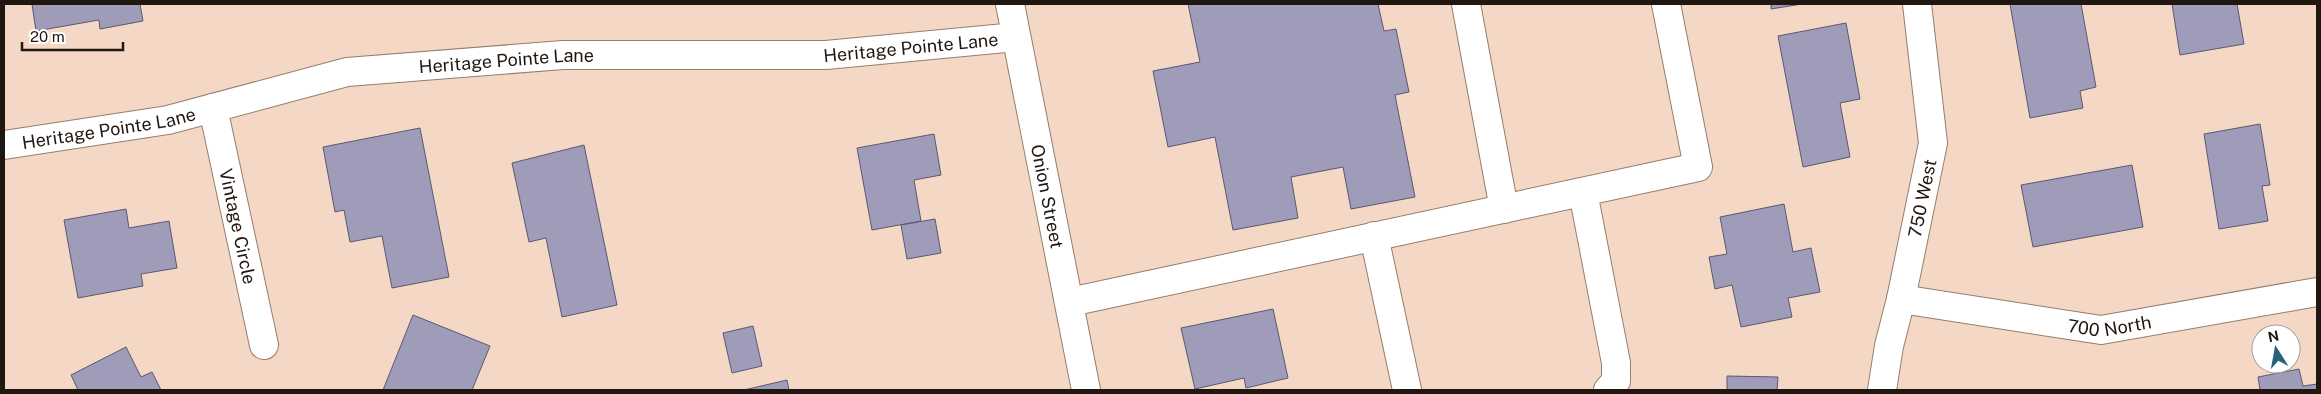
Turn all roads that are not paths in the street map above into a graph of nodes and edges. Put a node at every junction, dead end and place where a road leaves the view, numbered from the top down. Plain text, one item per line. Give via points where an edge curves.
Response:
1 (1010, 4) edge
2 (1466, 4) edge
3 (1666, 4) edge
4 (1917, 4) edge
5 (1016, 37) junction
6 (212, 108) junction
7 (4, 145) edge
8 (1583, 192) junction
9 (1504, 209) junction
10 (1374, 236) junction
11 (2317, 292) edge
12 (1902, 299) junction
13 (1070, 302) junction
14 (264, 345) dead end
15 (1086, 390) edge
16 (1407, 390) edge
17 (1608, 390) edge
18 (1882, 390) edge

1 - 5 street, Onion Street
2 - 9 street
3 - 8 street via 1698,167
4 - 12 street, 750 West via 1933,142
5 - 6 street, Heritage Pointe Lane via 826,55 563,55 347,72
5 - 13 street, Onion Street
6 - 7 street, Heritage Pointe Lane via 168,120
6 - 14 street, Vintage Circle
8 - 9 street
8 - 17 street via 1616,363 1616,381
9 - 10 street
10 - 13 street
10 - 16 street
11 - 12 street, 700 North via 2100,330
12 - 18 street, 750 West via 1889,346
13 - 15 street, Onion Street

